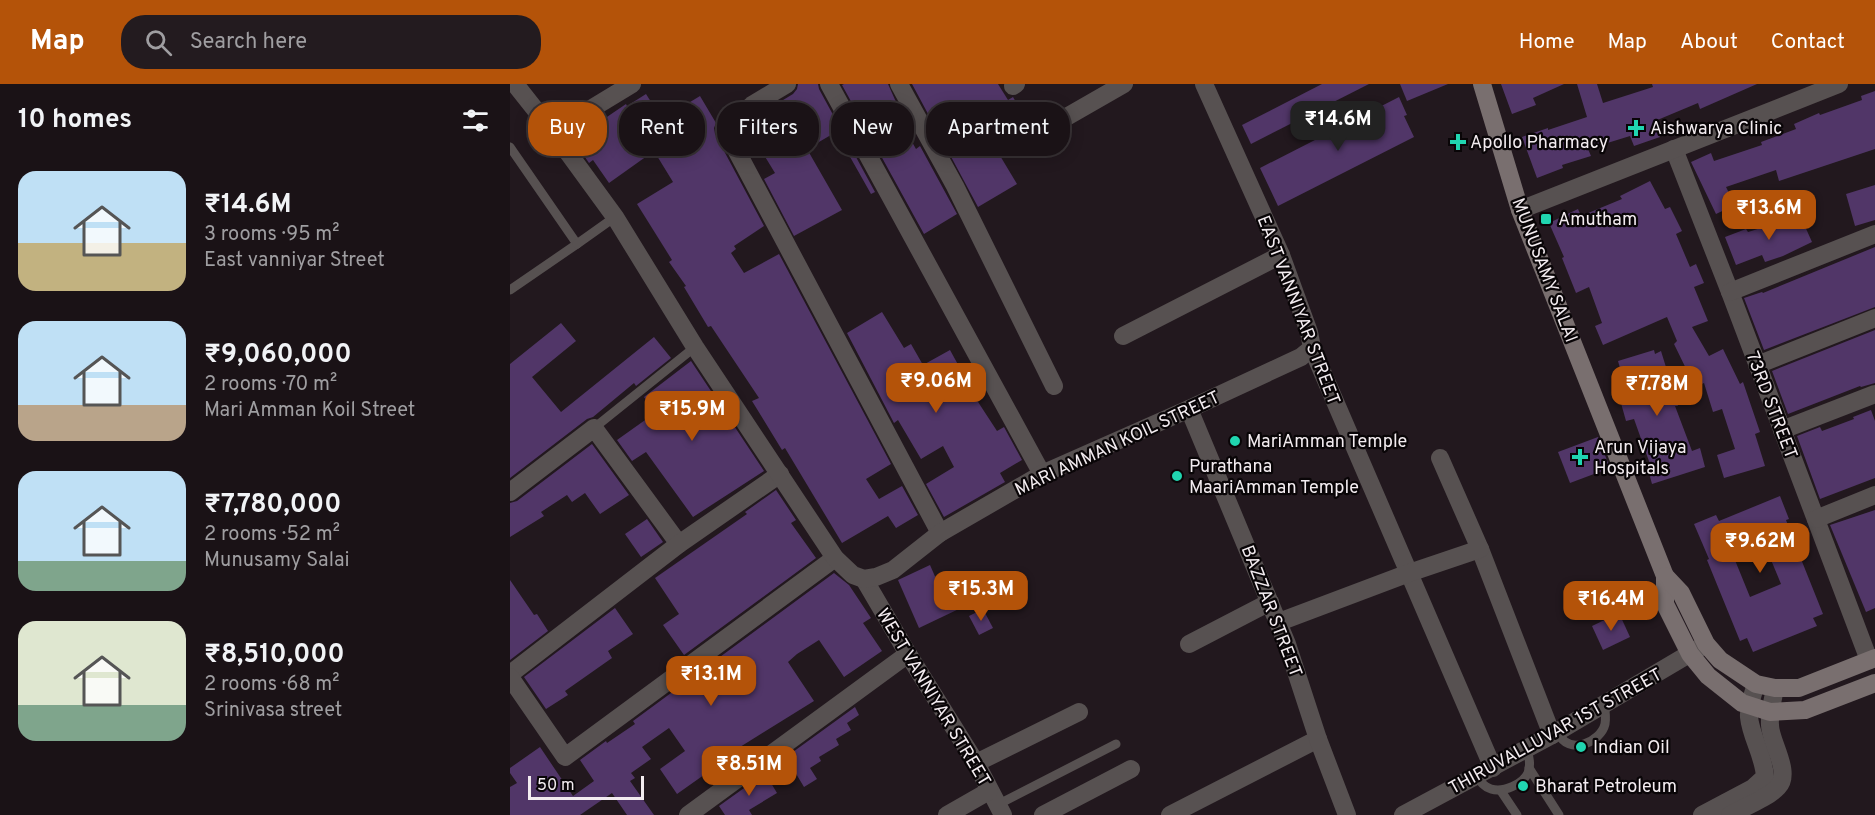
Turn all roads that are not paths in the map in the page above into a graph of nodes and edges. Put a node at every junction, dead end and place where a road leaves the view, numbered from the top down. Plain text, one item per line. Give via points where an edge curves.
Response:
1 (515, 84) edge
2 (632, 84) edge
3 (787, 84) edge
4 (830, 84) edge
5 (899, 84) edge
6 (1124, 84) edge
7 (1204, 84) edge
8 (1482, 84) edge
9 (1839, 84) edge
10 (529, 102) edge
11 (602, 102) edge
12 (757, 102) edge
13 (1070, 115) edge
14 (510, 147) edge
15 (1674, 149) junction
16 (570, 156) edge
17 (739, 156) edge
18 (1521, 210) junction
19 (615, 218) junction
20 (1875, 234) edge
21 (577, 244) junction
22 (1281, 255) junction
23 (510, 290) edge
24 (1730, 292) junction
25 (1875, 318) edge
26 (1123, 336) dead end
27 (695, 347) junction
28 (1312, 348) junction
29 (1757, 365) junction
30 (1054, 386) dead end
31 (1875, 394) edge
32 (1189, 409) junction
33 (594, 428) junction
34 (1782, 430) junction
35 (1440, 458) dead end
36 (780, 474) junction
37 (1042, 474) junction
38 (510, 492) edge
39 (1875, 495) edge
40 (1816, 519) junction
41 (940, 533) junction
42 (679, 544) junction
43 (1480, 549) junction
44 (835, 558) junction
45 (1409, 573) junction
46 (1665, 576) junction
47 (864, 579) junction
48 (1270, 602) junction
49 (1279, 622) junction
50 (1189, 644) dead end
51 (1707, 644) junction
52 (908, 654) junction
53 (1690, 654) junction
54 (1872, 659) edge
55 (510, 675) edge
56 (1875, 683) edge
57 (1756, 684) junction
58 (1775, 688) junction
59 (1750, 707) junction
60 (1079, 712) dead end
61 (1770, 712) junction
62 (1555, 733) junction
63 (1318, 739) junction
64 (1116, 744) dead end
65 (1527, 749) junction
66 (976, 763) junction
67 (1493, 768) junction
68 (1529, 768) junction
69 (1131, 769) dead end
70 (1476, 776) junction
71 (1501, 791) junction
72 (996, 803) edge
73 (688, 815) edge
74 (947, 815) edge
75 (1043, 815) edge
76 (1170, 815) edge
77 (1347, 815) edge
78 (1403, 815) edge
79 (1517, 815) edge
80 (1558, 815) edge
81 (1702, 815) edge
82 (1730, 815) edge

1 - 10 street
2 - 11 street
3 - 12 street
4 - 37 street
5 - 30 street via 955,186
6 - 13 street
7 - 22 street, EAST VANNIYAR STREET
8 - 18 main road, MUNUSAMY SALAI
9 - 15 street
14 - 21 lane
15 - 18 street
15 - 24 street, 73RD STREET
16 - 19 street
17 - 41 street
18 - 46 main road, MUNUSAMY SALAI
19 - 21 lane
19 - 27 street
20 - 24 street
21 - 23 lane
22 - 26 street
22 - 28 street, EAST VANNIYAR STREET
24 - 29 street, 73RD STREET
25 - 29 street
27 - 33 lane
27 - 36 street
28 - 32 street, MARI AMMAN KOIL STREET via 1301,357
28 - 45 street, EAST VANNIYAR STREET
29 - 34 street, 73RD STREET
31 - 34 street
32 - 37 street, MARI AMMAN KOIL STREET
32 - 48 street, BAZZAR STREET
33 - 38 street
33 - 42 street
34 - 40 street, 73RD STREET
35 - 43 street
36 - 42 street
36 - 44 street
37 - 41 street, MARI AMMAN KOIL STREET
39 - 40 street
40 - 54 street, 73RD STREET
41 - 47 street, MARI AMMAN KOIL STREET via 892,570
42 - 55 street
43 - 45 street
43 - 62 street
44 - 47 street via 853,575
44 - 55 street via 565,758
45 - 49 street
45 - 67 street, EAST VANNIYAR STREET
46 - 51 main road via 1681,593
46 - 53 main road, MUNUSAMY SALAI via 1665,604
47 - 52 street, WEST VANNIYAR STREET
48 - 49 street, BAZZAR STREET
48 - 50 street
49 - 63 street, BAZZAR STREET
51 - 53 street, THIRUVALLUVAR 1ST STREET
51 - 57 main road via 1720,660
52 - 66 street, WEST VANNIYAR STREET
52 - 73 street
53 - 59 main road, MUNUSAMY SALAI via 1708,676
53 - 62 street, THIRUVALLUVAR 1ST STREET
54 - 58 main road via 1799,688
56 - 61 main road via 1805,710
57 - 58 main road
57 - 59 street
58 - 61 street
59 - 61 main road
59 - 81 street via 1749,717 1765,777 1753,788
60 - 66 street
61 - 82 street via 1771,733 1783,767 1783,779 1769,794
62 - 65 street, THIRUVALLUVAR 1ST STREET
63 - 76 street
63 - 77 street, BAZZAR STREET
64 - 72 lane
65 - 67 street, THIRUVALLUVAR 1ST STREET
65 - 68 lane
66 - 72 street, WEST VANNIYAR STREET
67 - 70 street, THIRUVALLUVAR 1ST STREET
68 - 71 lane via 1522,781
68 - 80 lane
69 - 75 street
70 - 71 lane via 1484,785
70 - 78 street, THIRUVALLUVAR 1ST STREET
71 - 79 lane
72 - 74 street

